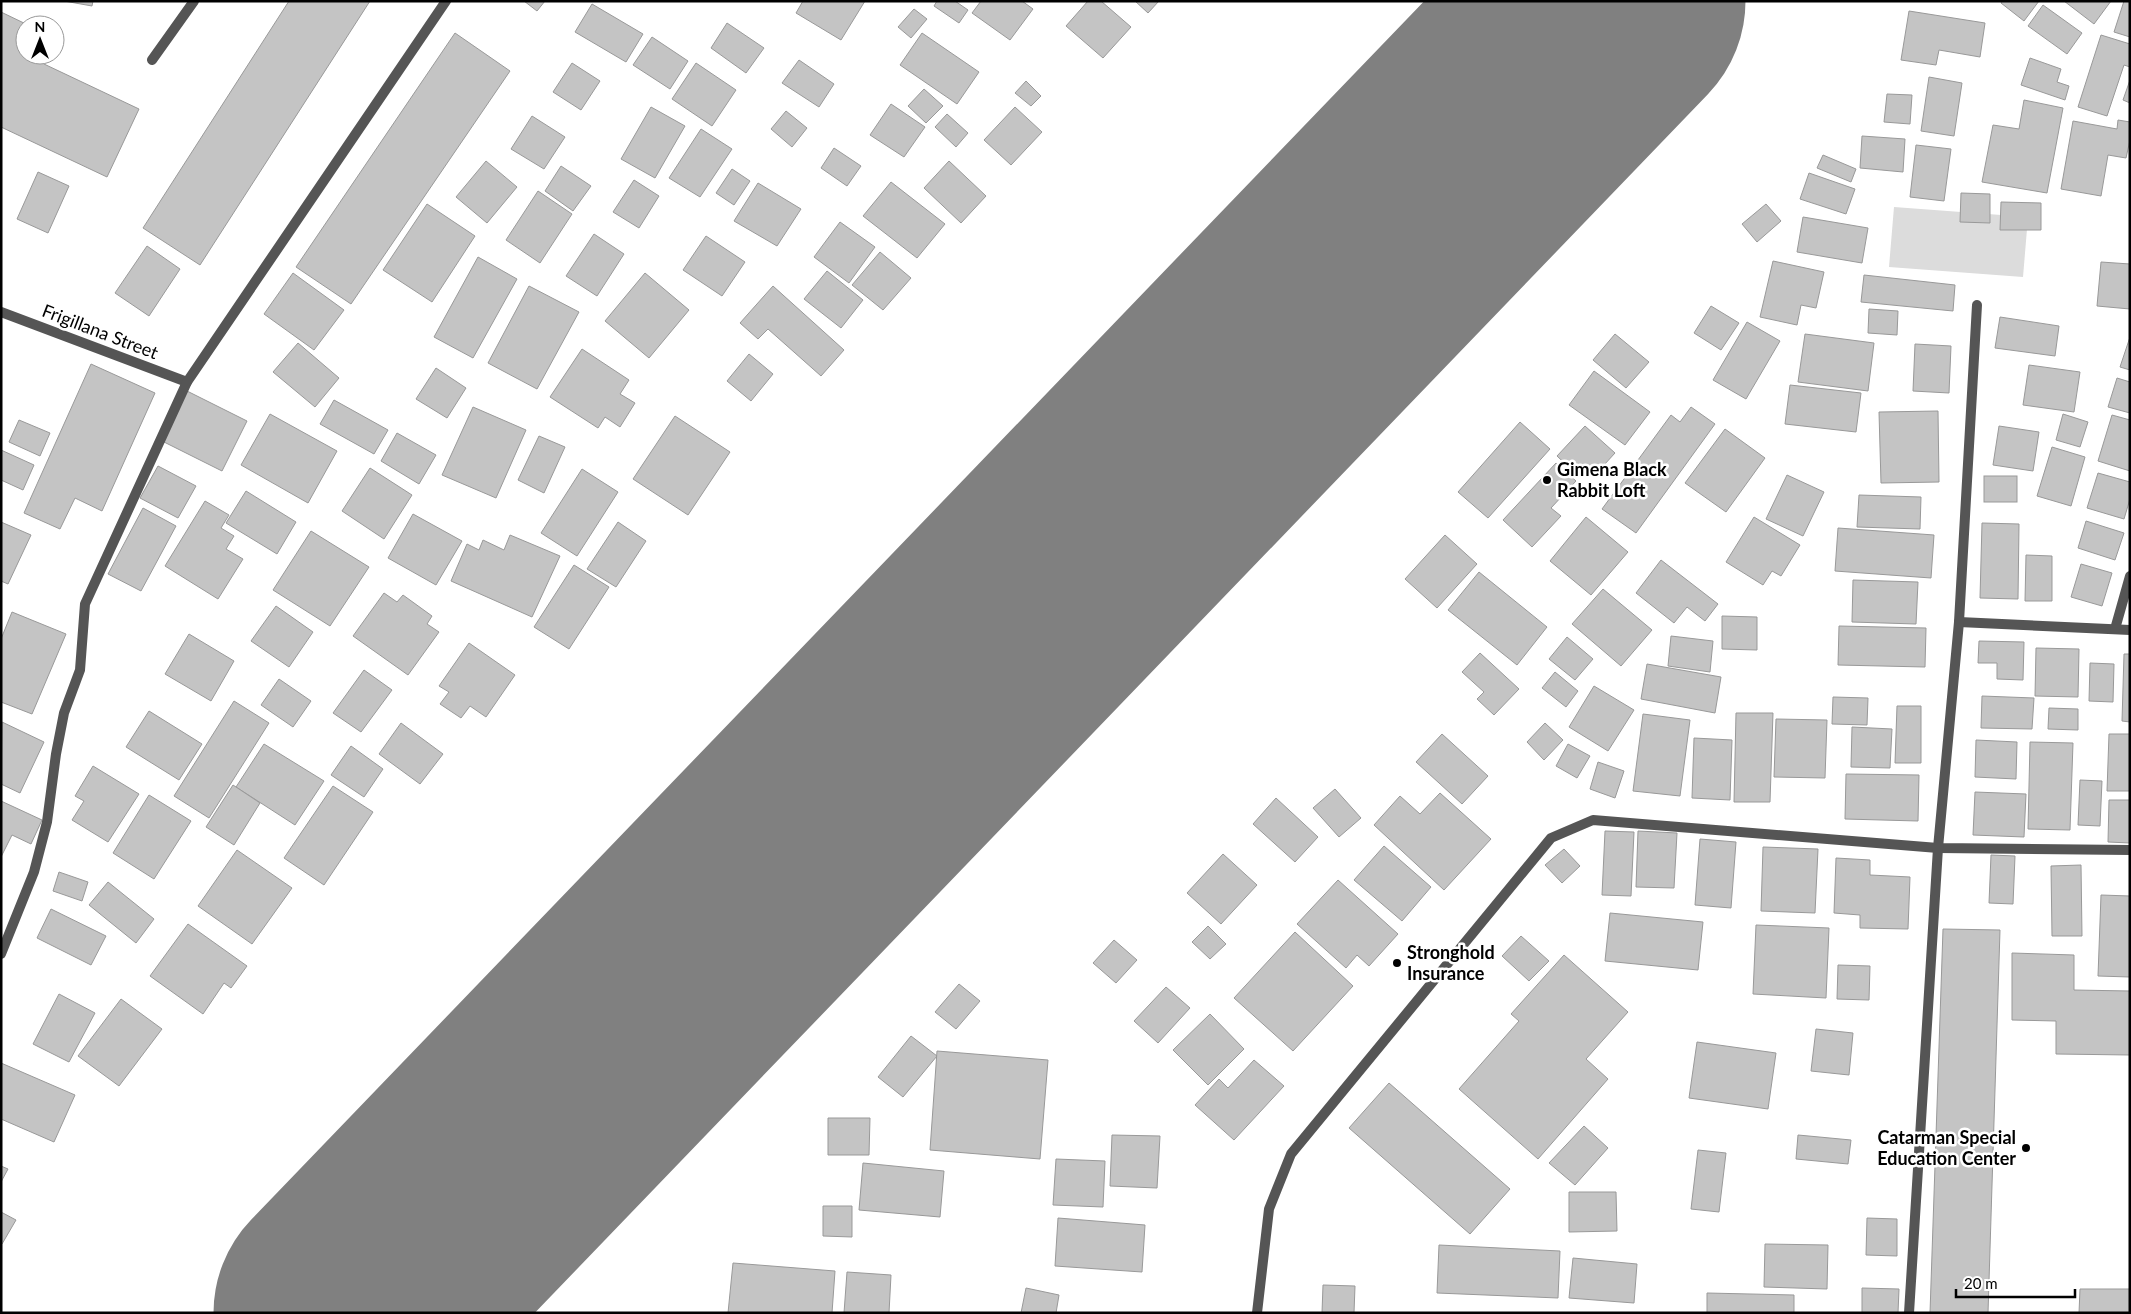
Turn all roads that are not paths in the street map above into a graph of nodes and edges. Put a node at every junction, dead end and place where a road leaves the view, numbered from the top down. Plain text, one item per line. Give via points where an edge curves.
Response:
1 (194, 1) edge
2 (446, 1) edge
3 (152, 60) dead end
4 (1976, 305) dead end
5 (1, 312) edge
6 (187, 382) junction
7 (2130, 576) edge
8 (1959, 622) junction
9 (2115, 629) junction
10 (2130, 630) edge
11 (1938, 848) junction
12 (2130, 850) edge
13 (1, 954) edge
14 (1257, 1313) edge
15 (1909, 1313) edge

1 - 3 street
2 - 6 street
4 - 8 street
5 - 6 street, Frigillana Street
6 - 13 street via 85,604 80,670 64,713 47,822 34,872
7 - 9 street
8 - 9 street
8 - 11 street
9 - 10 street
11 - 12 street
11 - 14 street via 1593,820 1551,838 1291,1154 1269,1210
11 - 15 street

